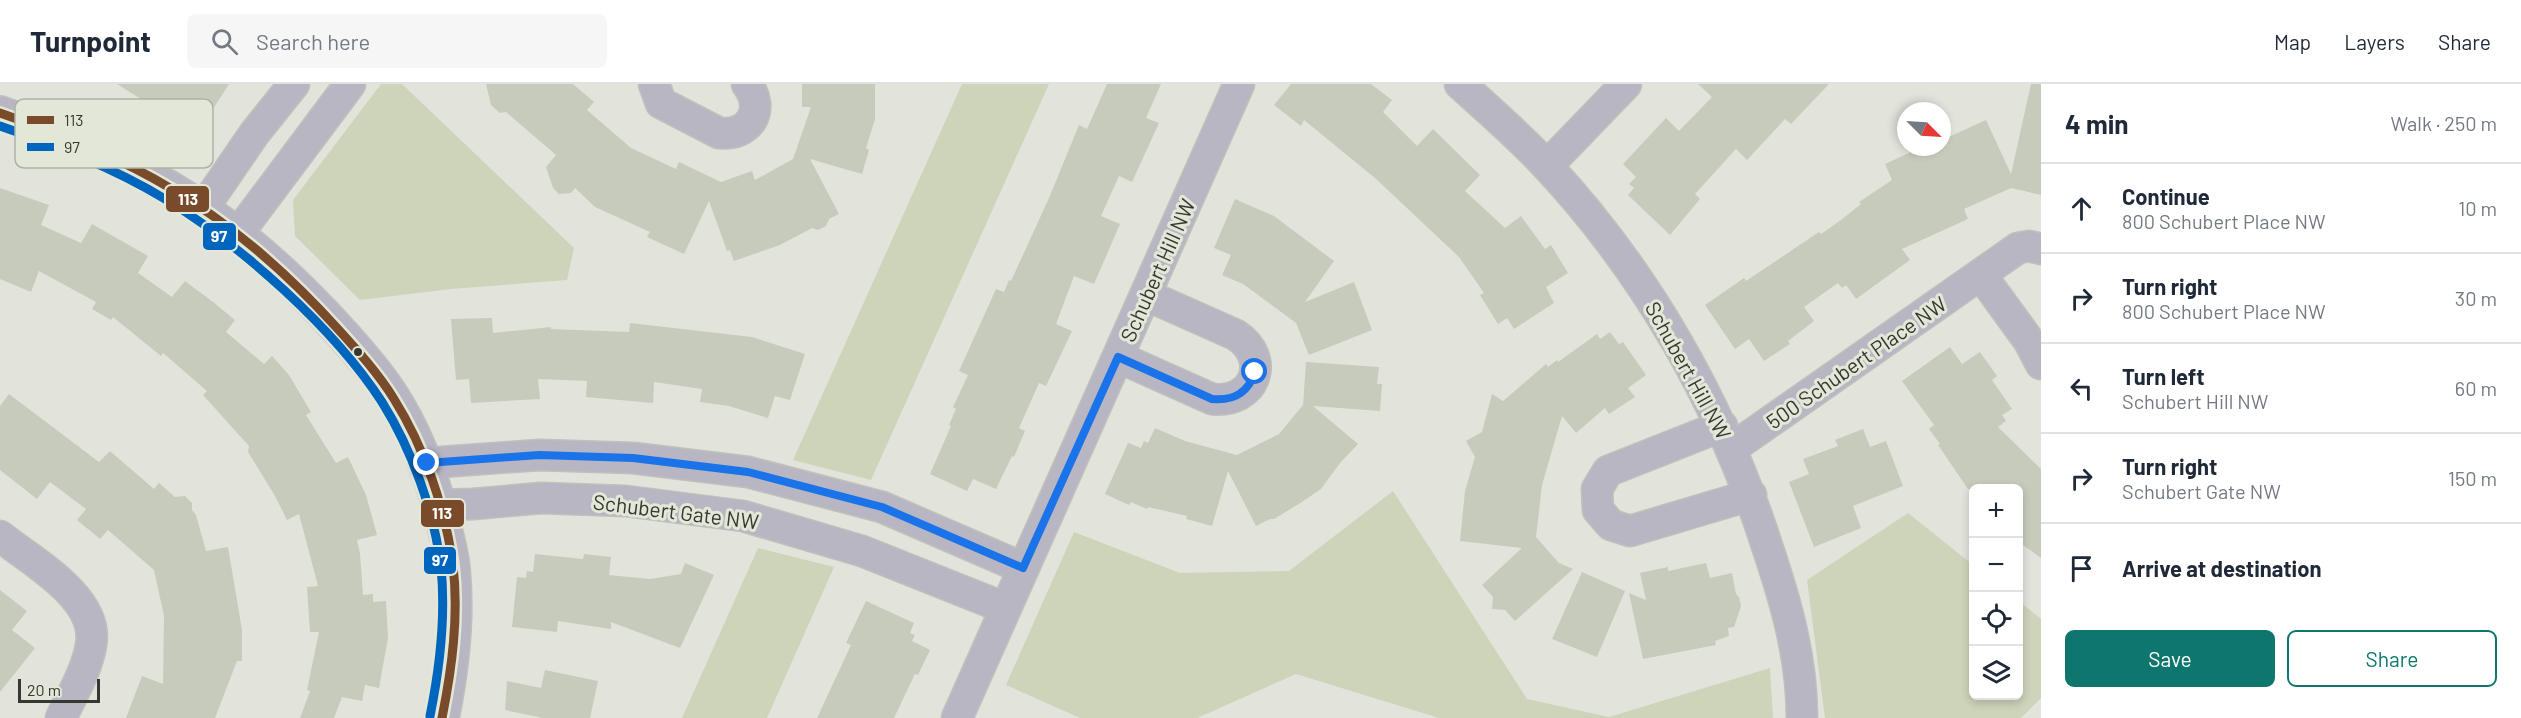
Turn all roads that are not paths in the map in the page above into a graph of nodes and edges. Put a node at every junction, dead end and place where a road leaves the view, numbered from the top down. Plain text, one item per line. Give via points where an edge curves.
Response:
1 (294, 84) edge
2 (350, 84) edge
3 (654, 84) edge
4 (747, 84) edge
5 (1239, 84) edge
6 (1460, 84) edge
7 (1626, 84) edge
8 (0, 112) edge
9 (15, 117) edge
10 (1547, 166) junction
11 (132, 168) edge
12 (202, 210) junction
13 (237, 235) junction
14 (2041, 249) edge
15 (1981, 275) junction
16 (1146, 294) junction
17 (1118, 357) junction
18 (2041, 364) edge
19 (1726, 437) junction
20 (427, 463) junction
21 (748, 472) junction
22 (1751, 495) junction
23 (440, 505) junction
24 (743, 516) junction
25 (0, 536) edge
26 (1023, 568) junction
27 (1005, 608) junction
28 (61, 718) edge
29 (442, 718) edge
30 (957, 718) edge
31 (1802, 718) edge

1 - 12 street
2 - 13 street
3 - 4 street via 661,103 719,133 729,134 738,132 753,118 756,100
5 - 16 street, Schubert Hill NW
6 - 10 street, Schubert Hill NW
7 - 10 street
8 - 9 street
10 - 19 street, Schubert Hill NW via 1613,245 1654,303
11 - 12 street
12 - 13 street
13 - 20 street via 301,290 373,370 398,406
14 - 15 street, 500 Schubert Place NW via 2018,248
15 - 18 street
15 - 19 street, 500 Schubert Place NW
16 - 17 street, Schubert Hill NW
16 - 17 street via 1245,341 1255,361 1252,382 1235,398 1212,399
17 - 26 street, Schubert Hill NW
19 - 22 street, Schubert Hill NW
19 - 22 street, 500 Schubert Place NW via 1608,471 1597,489 1599,510 1611,525 1629,531
20 - 21 street via 539,455 586,456
20 - 23 street
21 - 24 street
21 - 26 street via 882,507
22 - 31 street, Schubert Hill NW via 1796,645
23 - 24 street, Schubert Gate NW via 541,498 626,501
23 - 29 street via 453,568 454,631 452,669
24 - 27 street, Schubert Gate NW via 862,551
25 - 28 street via 68,589 87,614 92,643
26 - 27 street, Schubert Hill NW
27 - 30 street, Schubert Hill NW

